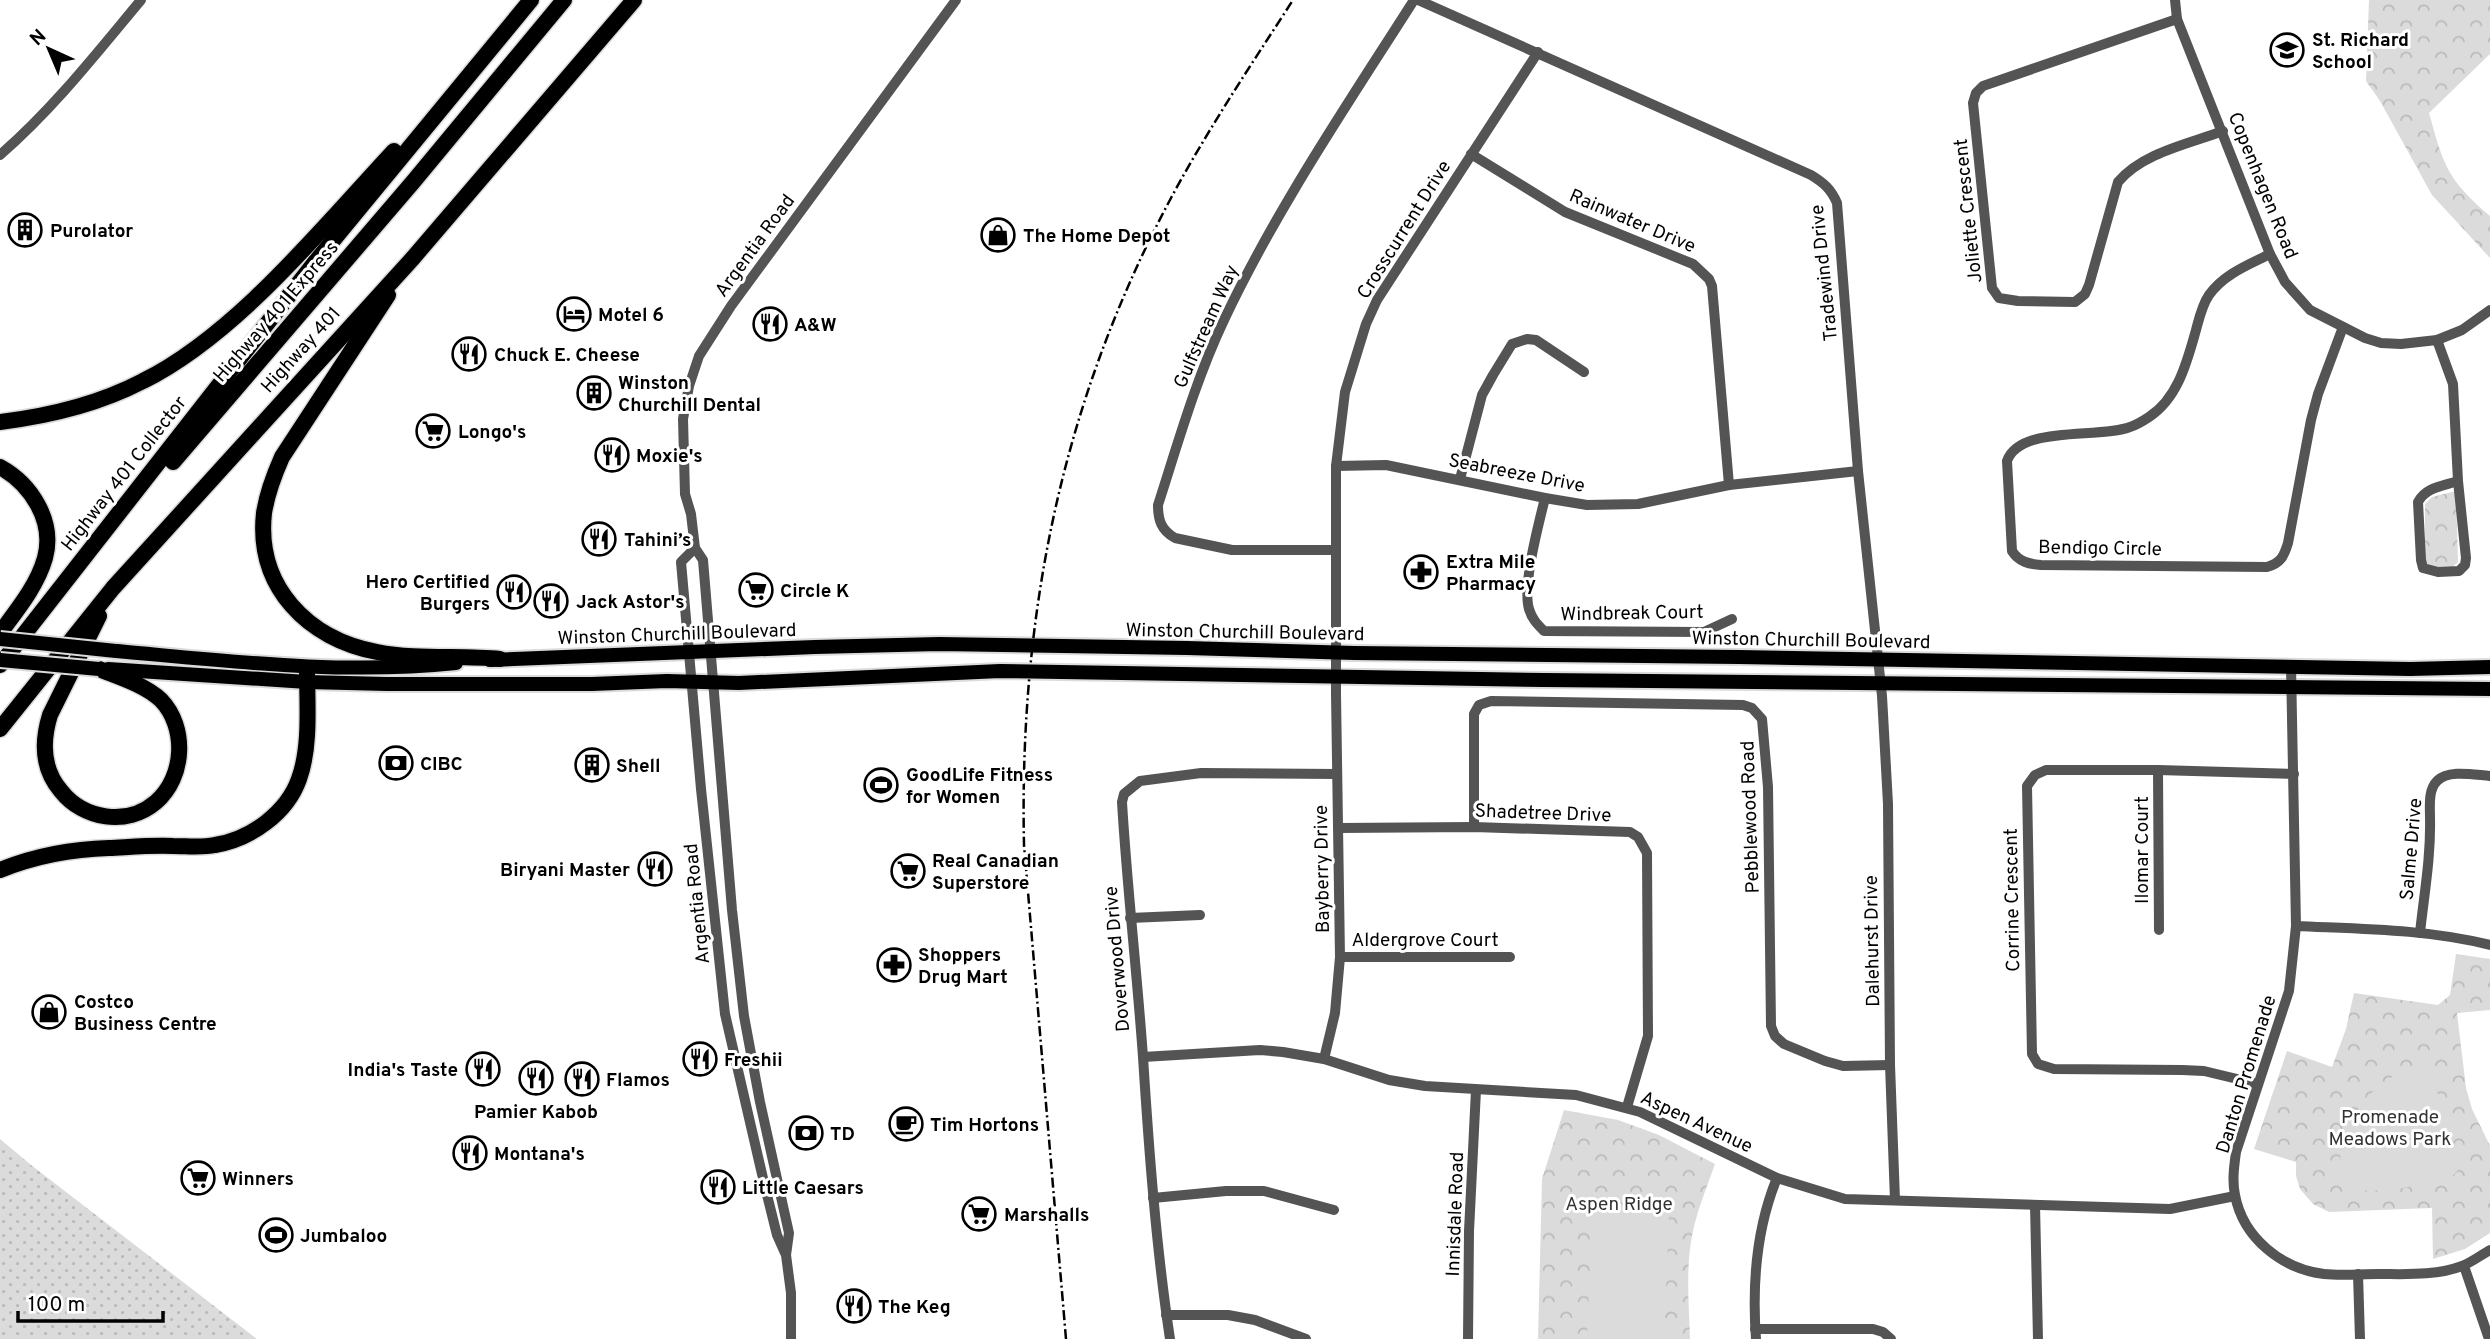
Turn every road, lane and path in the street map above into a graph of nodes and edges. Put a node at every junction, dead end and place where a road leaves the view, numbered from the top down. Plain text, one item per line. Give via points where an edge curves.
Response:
1 (141, 0) edge
2 (531, 0) edge
3 (564, 0) edge
4 (634, 0) edge
5 (956, 0) edge
6 (1416, 0) edge
7 (2175, 0) edge
8 (2177, 19) junction
9 (503, 34) junction
10 (1538, 52) junction
11 (2223, 131) junction
12 (0, 155) edge
13 (1471, 155) junction
14 (2270, 254) junction
15 (413, 258) junction
16 (2490, 310) edge
17 (2343, 327) junction
18 (2437, 340) junction
19 (1584, 372) dead end
20 (0, 422) edge
21 (1336, 466) junction
22 (0, 467) edge
23 (1858, 471) junction
24 (1460, 479) junction
25 (2458, 481) junction
26 (1729, 485) junction
27 (1545, 498) junction
28 (695, 548) junction
29 (1335, 550) junction
30 (113, 588) junction
31 (1732, 619) dead end
32 (0, 633) edge
33 (7, 643) edge
34 (711, 651) junction
35 (688, 652) junction
36 (1336, 652) junction
37 (500, 659) junction
38 (1878, 660) junction
39 (0, 662) edge
40 (2291, 666) junction
41 (2490, 667) edge
42 (99, 668) junction
43 (307, 675) junction
44 (1336, 677) junction
45 (691, 681) junction
46 (714, 682) junction
47 (1881, 682) junction
48 (2292, 687) junction
49 (2490, 689) edge
50 (0, 729) edge
51 (2158, 769) junction
52 (1337, 774) junction
53 (2294, 774) junction
54 (2490, 776) edge
55 (1474, 827) junction
56 (1338, 828) junction
57 (0, 870) edge
58 (1200, 915) dead end
59 (1129, 918) junction
60 (2296, 926) junction
61 (2159, 930) dead end
62 (2420, 933) junction
63 (2490, 945) edge
64 (1340, 957) junction
65 (1510, 957) dead end
66 (1143, 1057) junction
67 (1324, 1059) junction
68 (1890, 1065) junction
69 (2258, 1084) junction
70 (1476, 1090) junction
71 (1627, 1107) junction
72 (1777, 1178) junction
73 (2235, 1196) junction
74 (1153, 1198) junction
75 (1895, 1200) junction
76 (2035, 1205) junction
77 (1334, 1210) dead end
78 (2490, 1250) edge
79 (786, 1255) junction
80 (2464, 1266) junction
81 (2358, 1274) junction
82 (1166, 1315) junction
83 (1756, 1334) edge
84 (791, 1339) edge
85 (1170, 1339) edge
86 (1306, 1339) edge
87 (1468, 1339) edge
88 (1891, 1339) edge
89 (2038, 1339) edge
90 (2360, 1339) edge
91 (2489, 1339) edge

1 - 12 street via 42,117
2 - 9 highway, Highway 401 Collector
3 - 33 highway, Highway 401 Express via 414,182
4 - 15 highway, Highway 401
5 - 28 street, Argentia Road via 759,266 699,356 682,429 685,494
6 - 10 street, Tradewind Drive
6 - 29 street, Gulfstream Way via 1288,199 1240,288 1191,401 1158,505 1162,526 1175,538 1232,550
7 - 8 street, Copenhagen Road
8 - 11 street, Copenhagen Road
8 - 11 street, Joliette Crescent via 1983,86 1976,93 1973,103 1992,288 1999,298 2075,302 2081,298 2118,182 2125,173 2146,160
9 - 20 highway via 267,285 198,347 143,381 86,403
9 - 33 highway, Highway 401 Collector
10 - 13 street, Crosscurrent Drive
10 - 23 street, Tradewind Drive via 1811,176 1832,192 1837,203
11 - 14 street, Copenhagen Road
13 - 21 street, Crosscurrent Drive via 1389,279 1366,324 1345,392
13 - 26 street, Rainwater Drive via 1564,212 1693,264 1709,279
14 - 17 street, Copenhagen Road via 2299,300
14 - 17 street, Bendigo Circle via 2235,271 2207,297 2178,384 2149,417 2129,428 2026,441 2010,452 2012,551 2017,559 2041,565 2276,564 2288,543 2311,420
15 - 30 highway, Highway 401
15 - 37 highway via 282,457 264,514 267,560 295,609 337,641 387,654
16 - 18 street, Copenhagen Road via 2462,330
17 - 18 street, Copenhagen Road via 2381,343
18 - 25 street via 2453,384
19 - 24 street via 1536,340 1512,344 1482,395
21 - 24 street, Seabreeze Drive via 1386,465
21 - 29 street, Crosscurrent Drive
22 - 32 highway via 13,474 37,501 47,536 46,556 36,581
23 - 26 street, Seabreeze Drive
23 - 38 street, Tradewind Drive
24 - 27 street, Seabreeze Drive
25 - 25 street via 2422,494 2418,502 2421,560 2429,571 2459,572 2465,565
26 - 27 street, Seabreeze Drive via 1638,505 1587,505
27 - 31 street, Windbreak Court via 1531,561 1528,606 1534,622 1544,631 1704,632
28 - 34 street, Argentia Road via 703,560
28 - 35 street, Argentia Road via 681,562
29 - 36 street, Crosscurrent Drive
30 - 42 highway via 50,715 44,752 56,785 74,806 94,815 127,815 156,802 164,792 175,771 180,738 161,700
30 - 50 highway, Highway 401
33 - 39 highway
33 - 43 main road, Winston Churchill Boulevard, bridge via 116,651
34 - 35 main road, Winston Churchill Boulevard
34 - 36 main road, Winston Churchill Boulevard via 940,645
34 - 46 street, Argentia Road
35 - 37 main road, Winston Churchill Boulevard
35 - 45 street, Argentia Road
36 - 38 main road, Winston Churchill Boulevard
36 - 44 street, Crosscurrent Drive
37 - 43 main road, Winston Churchill Boulevard
38 - 40 main road, Winston Churchill Boulevard
38 - 47 street, Tradewind Drive
39 - 42 main road, Winston Churchill Boulevard, bridge
40 - 41 main road, Winston Churchill Boulevard
40 - 48 street, Danton Promenade
42 - 43 main road, Winston Churchill Boulevard
43 - 45 main road, Winston Churchill Boulevard via 514,685
43 - 57 highway via 300,777 280,810 252,831 217,845 67,852
44 - 46 main road, Winston Churchill Boulevard via 1000,671
44 - 47 main road, Winston Churchill Boulevard
44 - 52 street, Bayberry Drive
45 - 46 main road, Winston Churchill Boulevard
45 - 79 street, Argentia Road via 729,1038 777,1236
46 - 79 street, Argentia Road via 742,1002 789,1233
47 - 48 main road, Winston Churchill Boulevard
47 - 68 street, Dalehurst Drive via 1888,804
48 - 49 main road, Winston Churchill Boulevard
48 - 53 street, Danton Promenade
51 - 53 street, Corrine Crescent
51 - 61 street, Ilomar Court
51 - 69 street, Corrine Crescent via 2046,770 2027,786 2032,1054 2038,1064 2054,1069 2204,1071
52 - 56 street, Bayberry Drive
52 - 59 street, Doverwood Drive via 1201,773 1140,781 1124,794 1122,802
53 - 60 street, Danton Promenade
54 - 62 street, Salme Drive via 2453,774 2436,781 2432,788 2431,846
55 - 56 street, Shadetree Drive
55 - 68 street, Pebblewood Road via 1474,714 1479,705 1491,701 1752,708 1762,719 1768,787 1771,1026 1784,1044 1834,1064
55 - 71 street, Shadetree Drive via 1630,832 1644,845 1648,1036
56 - 64 street, Bayberry Drive
58 - 59 street
59 - 66 street, Doverwood Drive
60 - 62 street
60 - 69 street, Danton Promenade via 2290,991
62 - 63 street
64 - 65 street, Aldergrove Court
64 - 67 street, Bayberry Drive via 1335,1013
66 - 67 street, Aspen Avenue via 1260,1050
66 - 74 street, Doverwood Drive
67 - 70 street, Aspen Avenue via 1389,1080
68 - 75 street, Dalehurst Drive
69 - 73 street, Danton Promenade via 2236,1153
70 - 71 street, Aspen Avenue via 1576,1095
70 - 87 street, Innisdale Road
71 - 72 street, Aspen Avenue
72 - 75 street, Aspen Avenue via 1845,1199
72 - 83 street via 1755,1263
73 - 76 street, Aspen Avenue via 2170,1209
73 - 81 street, Danton Promenade via 2256,1239 2275,1257 2325,1274
74 - 77 street via 1264,1191
74 - 82 street, Doverwood Drive
75 - 76 street, Aspen Avenue
76 - 89 street
78 - 80 street, Danton Promenade
79 - 84 street, Argentia Road
80 - 81 street, Danton Promenade via 2448,1271
80 - 91 street
81 - 90 street
82 - 85 street, Doverwood Drive
82 - 86 street via 1228,1315
83 - 88 street via 1873,1329

